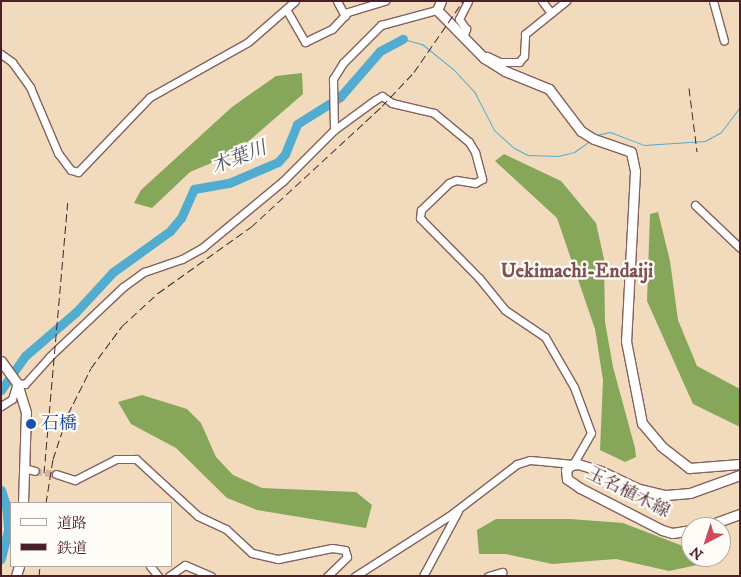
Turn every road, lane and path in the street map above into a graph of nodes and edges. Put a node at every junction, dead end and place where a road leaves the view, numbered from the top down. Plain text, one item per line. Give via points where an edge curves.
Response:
1 (295, 1) edge
2 (337, 1) edge
3 (385, 1) edge
4 (468, 1) edge
5 (542, 1) edge
6 (566, 1) edge
7 (713, 1) edge
8 (439, 6) edge
9 (286, 9) junction
10 (551, 13) junction
11 (345, 16) junction
12 (463, 37) junction
13 (724, 41) dead end
14 (475, 50) junction
15 (1, 54) edge
16 (334, 130) junction
17 (695, 205) dead end
18 (740, 248) edge
19 (4, 364) edge
20 (15, 381) junction
21 (1, 406) edge
22 (573, 464) junction
23 (740, 464) edge
24 (24, 468) junction
25 (35, 471) tunnel mouth
26 (56, 474) tunnel mouth
27 (740, 475) edge
28 (23, 502) edge
29 (459, 509) junction
30 (681, 532) edge
31 (169, 576) edge
32 (211, 576) edge
33 (327, 576) edge
34 (354, 576) edge
35 (423, 576) edge
36 (488, 576) edge
37 (501, 576) edge

1 - 9 street
2 - 11 street
3 - 11 street
4 - 12 street via 459,19 466,29
5 - 10 street
6 - 10 street
7 - 13 street
8 - 12 main road
8 - 16 street via 381,24 343,64 333,79
9 - 11 street via 305,42 332,29
9 - 15 street via 228,55 150,97 78,172 71,170 58,153 30,87 12,62
10 - 14 street via 525,34 524,56 520,62 500,62
12 - 14 main road
14 - 23 main road via 505,71 549,89 588,135 631,152 635,171 626,340 642,424 661,446 689,468
16 - 20 street via 239,219 182,259 137,276 49,357 25,384
16 - 22 street via 382,96 392,103 434,113 469,142 482,180 479,183 456,180 449,183 421,210 420,218 479,278 504,310 545,337 574,387 590,425 590,440
17 - 18 street
19 - 20 main road
20 - 21 street via 12,399
20 - 24 main road via 26,412
22 - 27 main road, 玉名植木線 via 601,470 652,494 690,493
22 - 29 street via 523,461
22 - 30 main road, 玉名植木線 via 565,474 580,488 662,530
24 - 25 street
24 - 28 main road
26 - 33 street via 75,480 116,459 136,458 198,516 226,529 252,553 278,559 332,548 345,550 347,557
29 - 34 street
29 - 35 street
31 - 32 street via 185,565
36 - 37 street via 502,572

